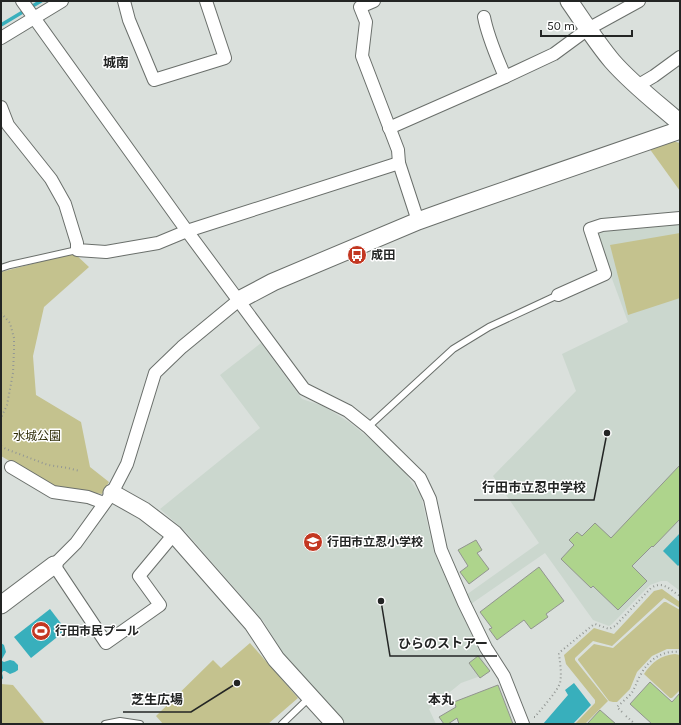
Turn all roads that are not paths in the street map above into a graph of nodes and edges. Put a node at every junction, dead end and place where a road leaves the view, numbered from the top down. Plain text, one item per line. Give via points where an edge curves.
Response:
1 (22, 1) edge
2 (62, 1) edge
3 (124, 1) edge
4 (206, 1) edge
5 (374, 1) edge
6 (569, 1) edge
7 (639, 1) edge
8 (358, 4) edge
9 (34, 17) junction
10 (484, 17) dead end
11 (588, 29) junction
12 (1, 38) edge
13 (680, 57) edge
14 (506, 77) junction
15 (637, 86) junction
16 (1, 107) edge
17 (680, 123) edge
18 (389, 128) junction
19 (680, 130) edge
20 (399, 163) junction
21 (680, 218) edge
22 (418, 221) junction
23 (187, 231) junction
24 (77, 250) junction
25 (1, 268) edge
26 (558, 295) joint
27 (239, 300) junction
28 (368, 427) junction
29 (12, 467) dead end
30 (108, 498) junction
31 (174, 534) junction
32 (54, 565) junction
33 (1, 605) edge
34 (310, 696) junction
35 (526, 721) edge
36 (105, 724) edge
37 (140, 724) edge
38 (282, 724) edge
39 (335, 724) edge

1 - 9 street
2 - 9 street
3 - 4 street via 154,80 224,58
5 - 8 street
6 - 11 street
7 - 11 street
8 - 18 street via 366,22 362,56
9 - 12 street
9 - 23 street
10 - 14 street via 494,52
11 - 14 street via 554,54
11 - 15 street via 612,61
13 - 15 street
14 - 18 street
15 - 17 street
16 - 24 street via 8,125 51,179 65,204
18 - 20 street via 398,150
19 - 22 street
20 - 22 street
20 - 23 street
21 - 26 street via 602,225 590,229 604,274
22 - 27 street via 273,282
23 - 24 street via 158,243 106,252
23 - 27 street
24 - 25 lane
26 - 28 lane via 489,327 453,349
27 - 28 street via 304,389 348,411
27 - 30 street via 155,373 127,464
28 - 35 street via 420,478 430,499 441,550 464,603
29 - 30 street via 53,492
30 - 31 street via 144,511
30 - 32 street via 76,543
31 - 32 street via 139,576 160,605 106,643
31 - 34 street via 253,624 276,659
32 - 33 street
34 - 38 lane
34 - 39 street
36 - 37 lane via 120,721

